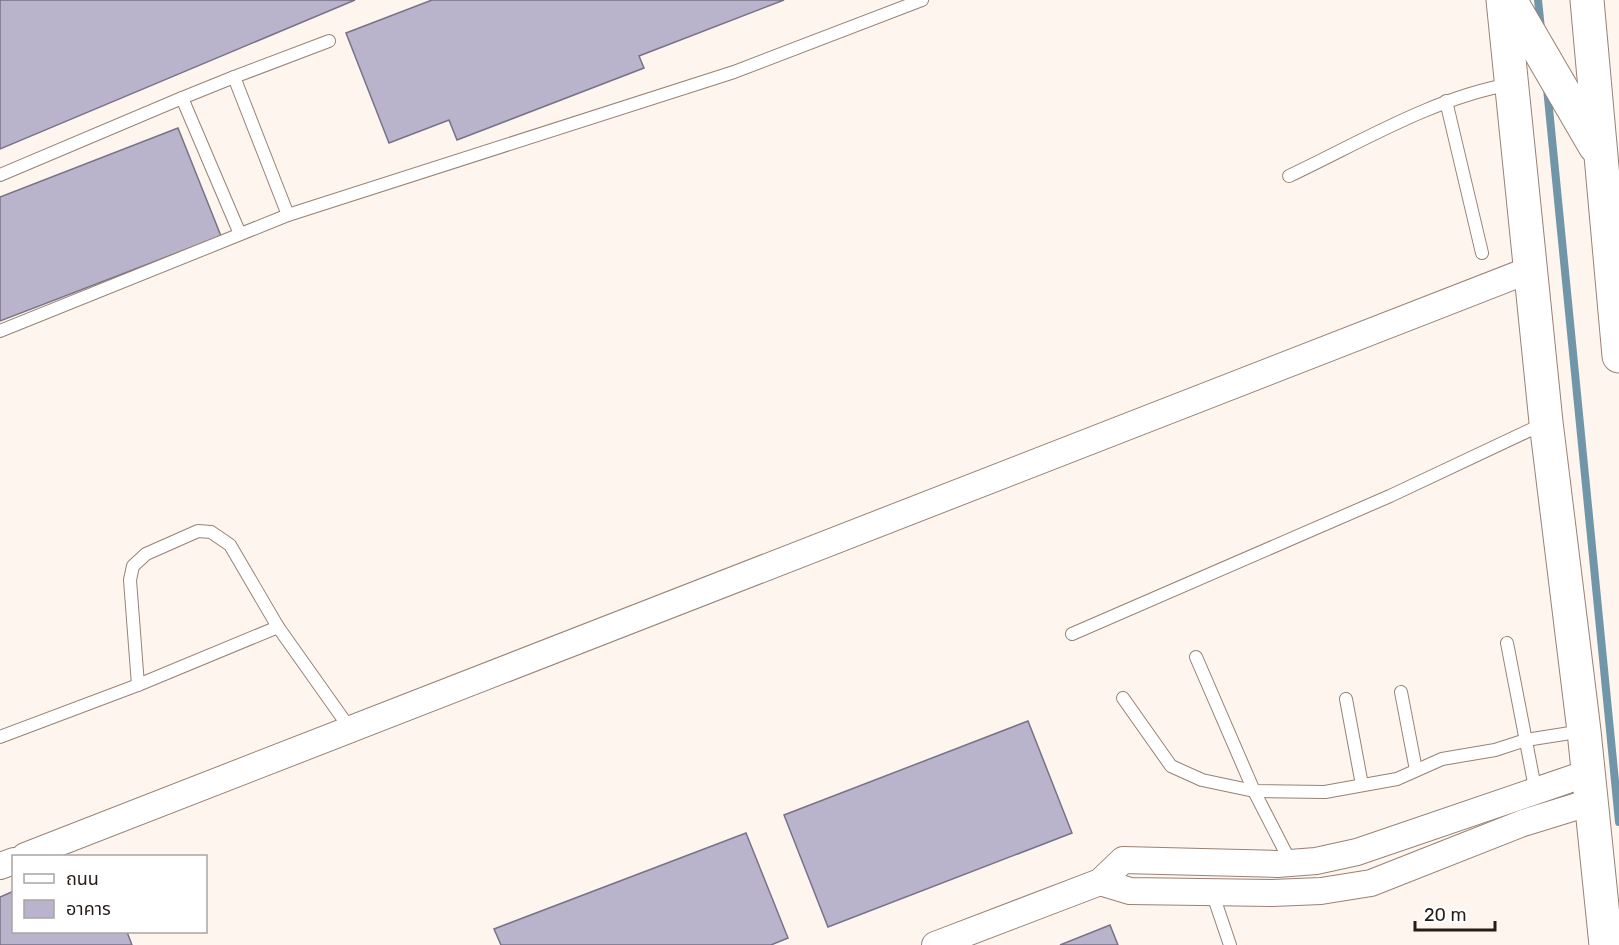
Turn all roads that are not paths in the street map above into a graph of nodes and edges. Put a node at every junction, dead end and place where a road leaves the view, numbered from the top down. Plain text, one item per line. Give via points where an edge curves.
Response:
1 (922, 0) edge
2 (1503, 0) edge
3 (1510, 0) edge
4 (1587, 0) edge
5 (329, 41) dead end
6 (234, 77) junction
7 (1512, 84) junction
8 (182, 98) junction
9 (1446, 101) junction
10 (1600, 155) junction
11 (0, 175) edge
12 (1289, 176) dead end
13 (288, 215) junction
14 (240, 234) junction
15 (1482, 253) dead end
16 (1532, 269) junction
17 (0, 331) edge
18 (1619, 356) edge
19 (1546, 422) junction
20 (278, 627) junction
21 (1072, 634) dead end
22 (1507, 643) dead end
23 (1196, 657) dead end
24 (138, 685) junction
25 (1401, 692) dead end
26 (1123, 698) dead end
27 (1346, 699) dead end
28 (351, 730) junction
29 (1584, 731) junction
30 (0, 737) edge
31 (1526, 740) junction
32 (1416, 770) junction
33 (1362, 785) junction
34 (1590, 787) junction
35 (1535, 790) junction
36 (1254, 791) junction
37 (1543, 817) junction
38 (28, 855) edge
39 (1291, 863) junction
40 (1100, 882) junction
41 (1212, 892) junction
42 (935, 945) edge
43 (1230, 945) edge
44 (1606, 945) edge

1 - 13 lane via 734,72
2 - 7 main road
3 - 10 main road
4 - 10 main road
5 - 6 lane
6 - 8 lane
6 - 13 lane
7 - 9 lane
7 - 16 main road
8 - 11 lane
8 - 14 lane
9 - 12 lane
9 - 15 lane
10 - 18 main road
13 - 14 lane
14 - 17 lane
16 - 19 main road
16 - 28 street
19 - 21 lane via 1390,496
19 - 29 main road
20 - 24 lane
20 - 24 lane via 230,546 212,532 198,531 146,554 133,566 130,580
20 - 28 lane
22 - 31 lane
23 - 36 lane
24 - 30 lane
25 - 32 lane
26 - 36 lane via 1171,766 1202,780
27 - 33 lane
28 - 38 street
29 - 31 lane
29 - 34 main road
31 - 32 lane via 1496,750 1442,759
31 - 35 lane
32 - 33 lane via 1397,779
33 - 36 lane via 1325,792
34 - 35 street
34 - 37 street
34 - 44 main road
35 - 37 lane
35 - 39 street via 1357,852
36 - 39 lane
37 - 41 street via 1371,883 1301,892
39 - 40 street via 1123,860
40 - 41 street via 1130,891
40 - 42 street
41 - 43 lane

